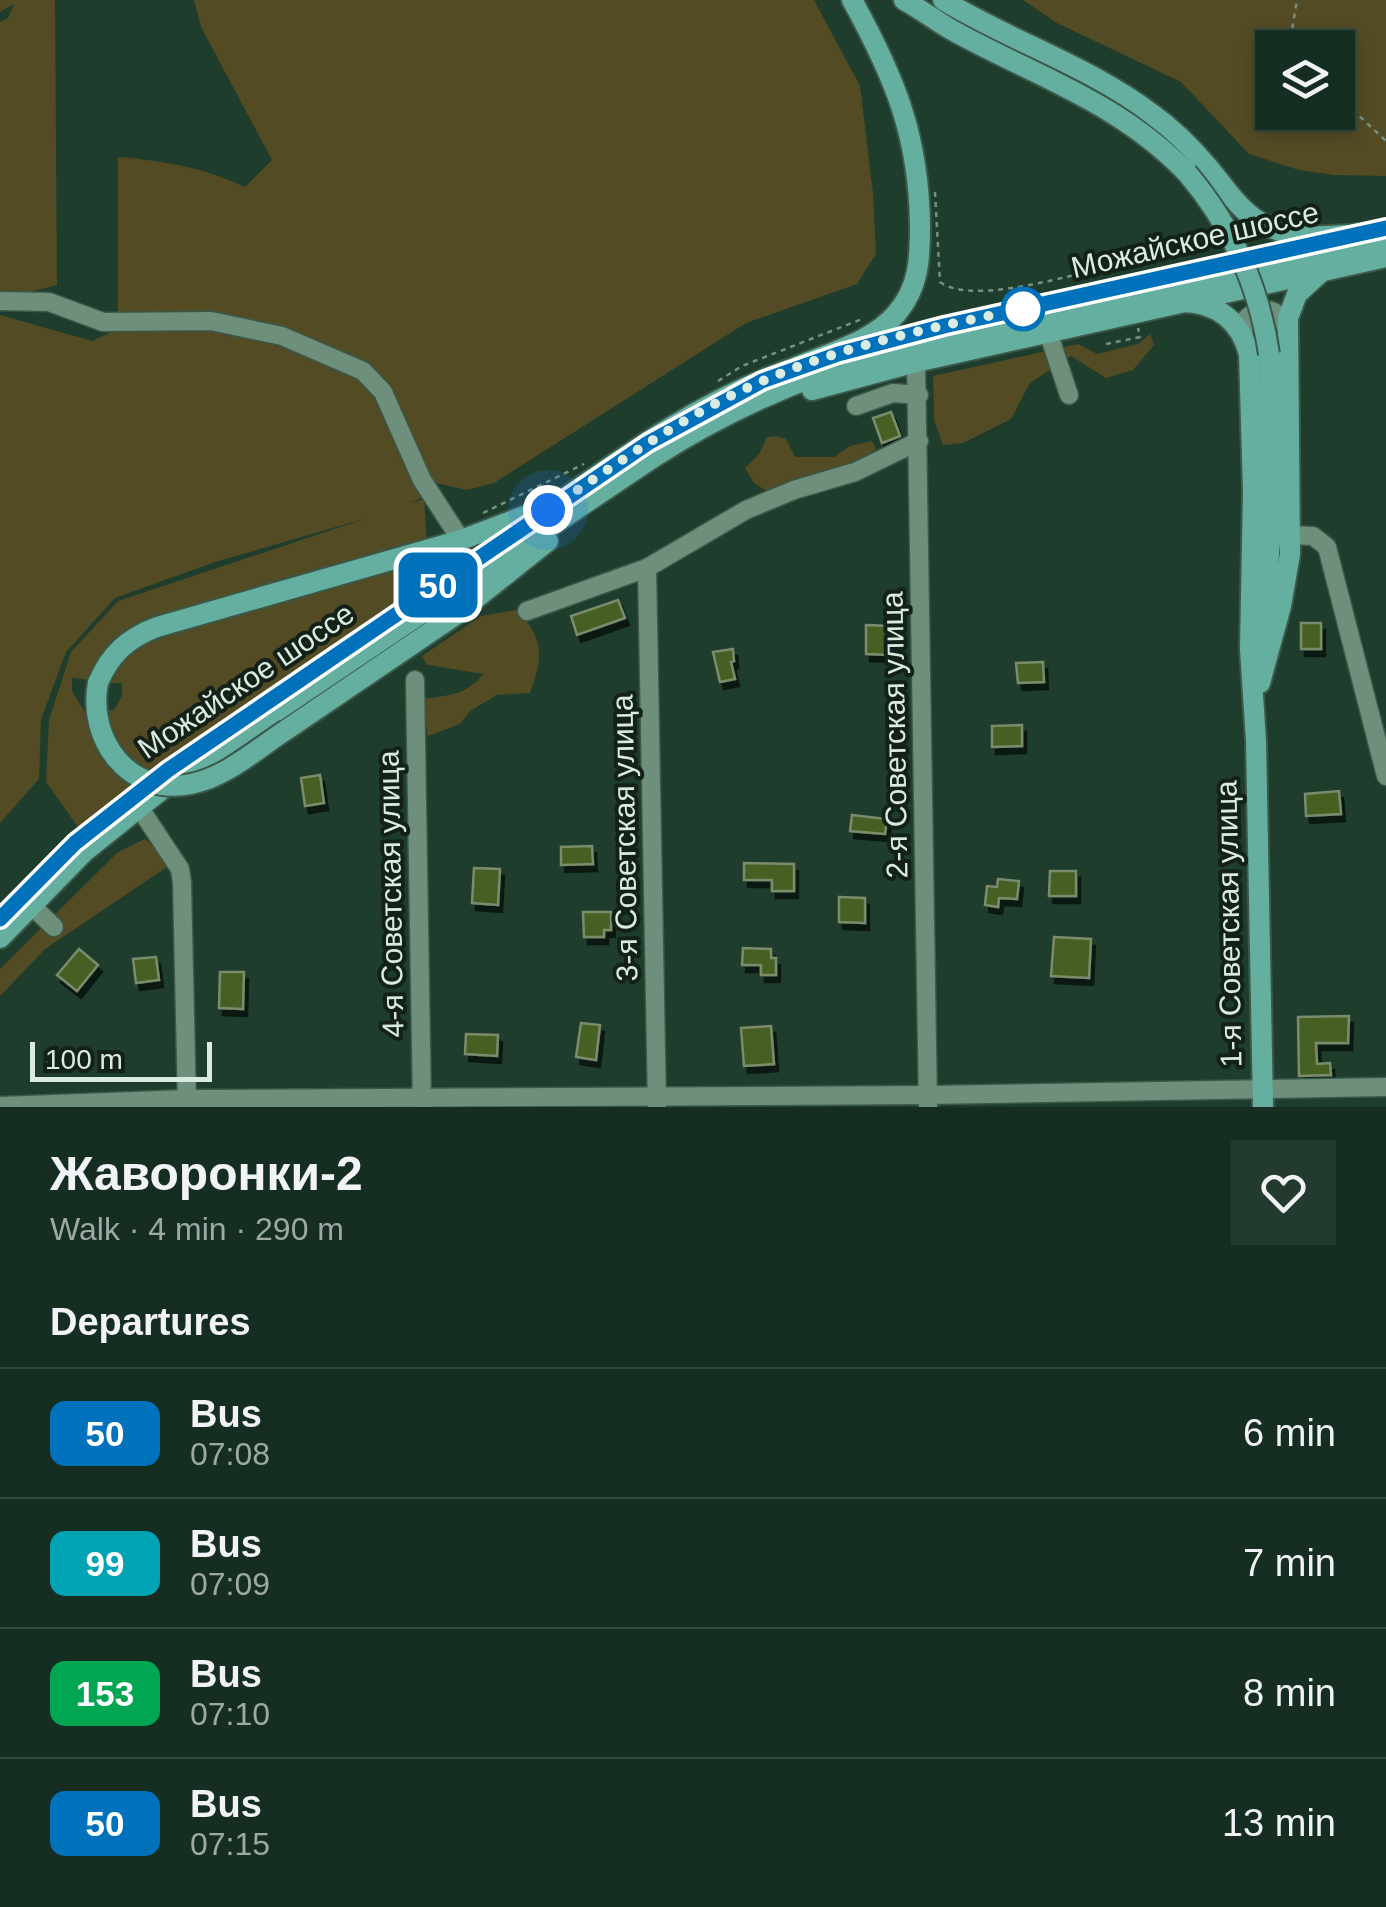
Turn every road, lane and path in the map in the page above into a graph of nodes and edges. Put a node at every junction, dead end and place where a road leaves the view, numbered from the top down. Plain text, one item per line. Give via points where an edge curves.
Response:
1 (852, 0) edge
2 (904, 0) edge
3 (1297, 0) edge
4 (927, 4) edge
5 (1292, 30) edge
6 (1355, 112) edge
7 (1386, 141) edge
8 (924, 187) dead end
9 (1386, 228) edge
10 (1358, 234) junction
11 (1386, 242) edge
12 (1386, 257) edge
13 (1326, 270) junction
14 (1082, 274) dead end
15 (0, 301) edge
16 (1182, 302) junction
17 (868, 316) dead end
18 (1138, 325) dead end
19 (1287, 331) junction
20 (1048, 332) junction
21 (1243, 337) junction
22 (1106, 344) dead end
23 (916, 362) junction
24 (796, 367) junction
25 (711, 386) dead end
26 (918, 395) junction
27 (1069, 395) dead end
28 (856, 406) dead end
29 (919, 441) junction
30 (654, 457) junction
31 (584, 464) dead end
32 (615, 474) junction
33 (456, 532) junction
34 (1290, 535) junction
35 (647, 568) junction
36 (527, 611) dead end
37 (415, 680) dead end
38 (1258, 705) junction
39 (1256, 740) junction
40 (1386, 776) edge
41 (139, 807) junction
42 (31, 905) junction
43 (0, 919) edge
44 (54, 926) dead end
45 (0, 938) edge
46 (1386, 1088) edge
47 (1263, 1098) edge
48 (928, 1101) edge
49 (422, 1102) edge
50 (657, 1102) edge
51 (187, 1103) edge
52 (0, 1106) edge

1 - 24 main road via 892,79 914,145 918,276 887,323
2 - 4 main road
3 - 5 path
4 - 10 main road via 1149,111 1256,220 1287,233
4 - 38 main road, bridge via 948,28 1118,114 1166,151 1238,249 1269,354 1271,532
6 - 7 path
8 - 14 path via 937,192 940,282 949,289 1006,290
9 - 10 main road, Можайское шоссе
10 - 24 main road, Можайское шоссе via 892,338
11 - 30 main road, Можайское шоссе via 842,365 737,408
12 - 13 main road
13 - 16 main road
13 - 19 main road via 1295,298
15 - 33 street via 49,302 102,322 211,321 282,336 363,371 382,392 422,480
16 - 20 main road
16 - 21 main road via 1218,310
17 - 25 path via 742,366
18 - 22 path via 1140,336
19 - 21 street via 1282,316 1261,310 1245,320
19 - 34 main road
20 - 23 main road
20 - 27 street
21 - 39 main road via 1252,424
23 - 26 street, 2-я Советская улица
23 - 30 main road via 780,400
24 - 32 main road, Можайское шоссе via 711,406
26 - 28 street via 892,393
26 - 29 street, 2-я Советская улица
29 - 35 street via 855,472 746,510
29 - 48 street, 2-я Советская улица
30 - 32 main road, Можайское шоссе
31 - 33 path
32 - 33 main road via 531,513
32 - 33 main road, bridge via 490,590 212,778 156,784 128,771 104,744 95,712 98,683 112,656 134,638
32 - 41 main road, Можайское шоссе
32 - 43 main road, Можайское шоссе via 116,808
34 - 38 main road
34 - 40 street via 1313,536 1327,547
35 - 36 street
35 - 50 street, 3-я Советская улица
37 - 49 street, 4-я Советская улица
38 - 39 main road
39 - 47 main road, 1-я Советская улица
41 - 42 main road, Можайское шоссе
41 - 51 street via 182,882
42 - 44 street
42 - 45 main road, Можайское шоссе
46 - 47 street
47 - 48 street
48 - 50 street
49 - 50 street
49 - 51 street
51 - 52 street

